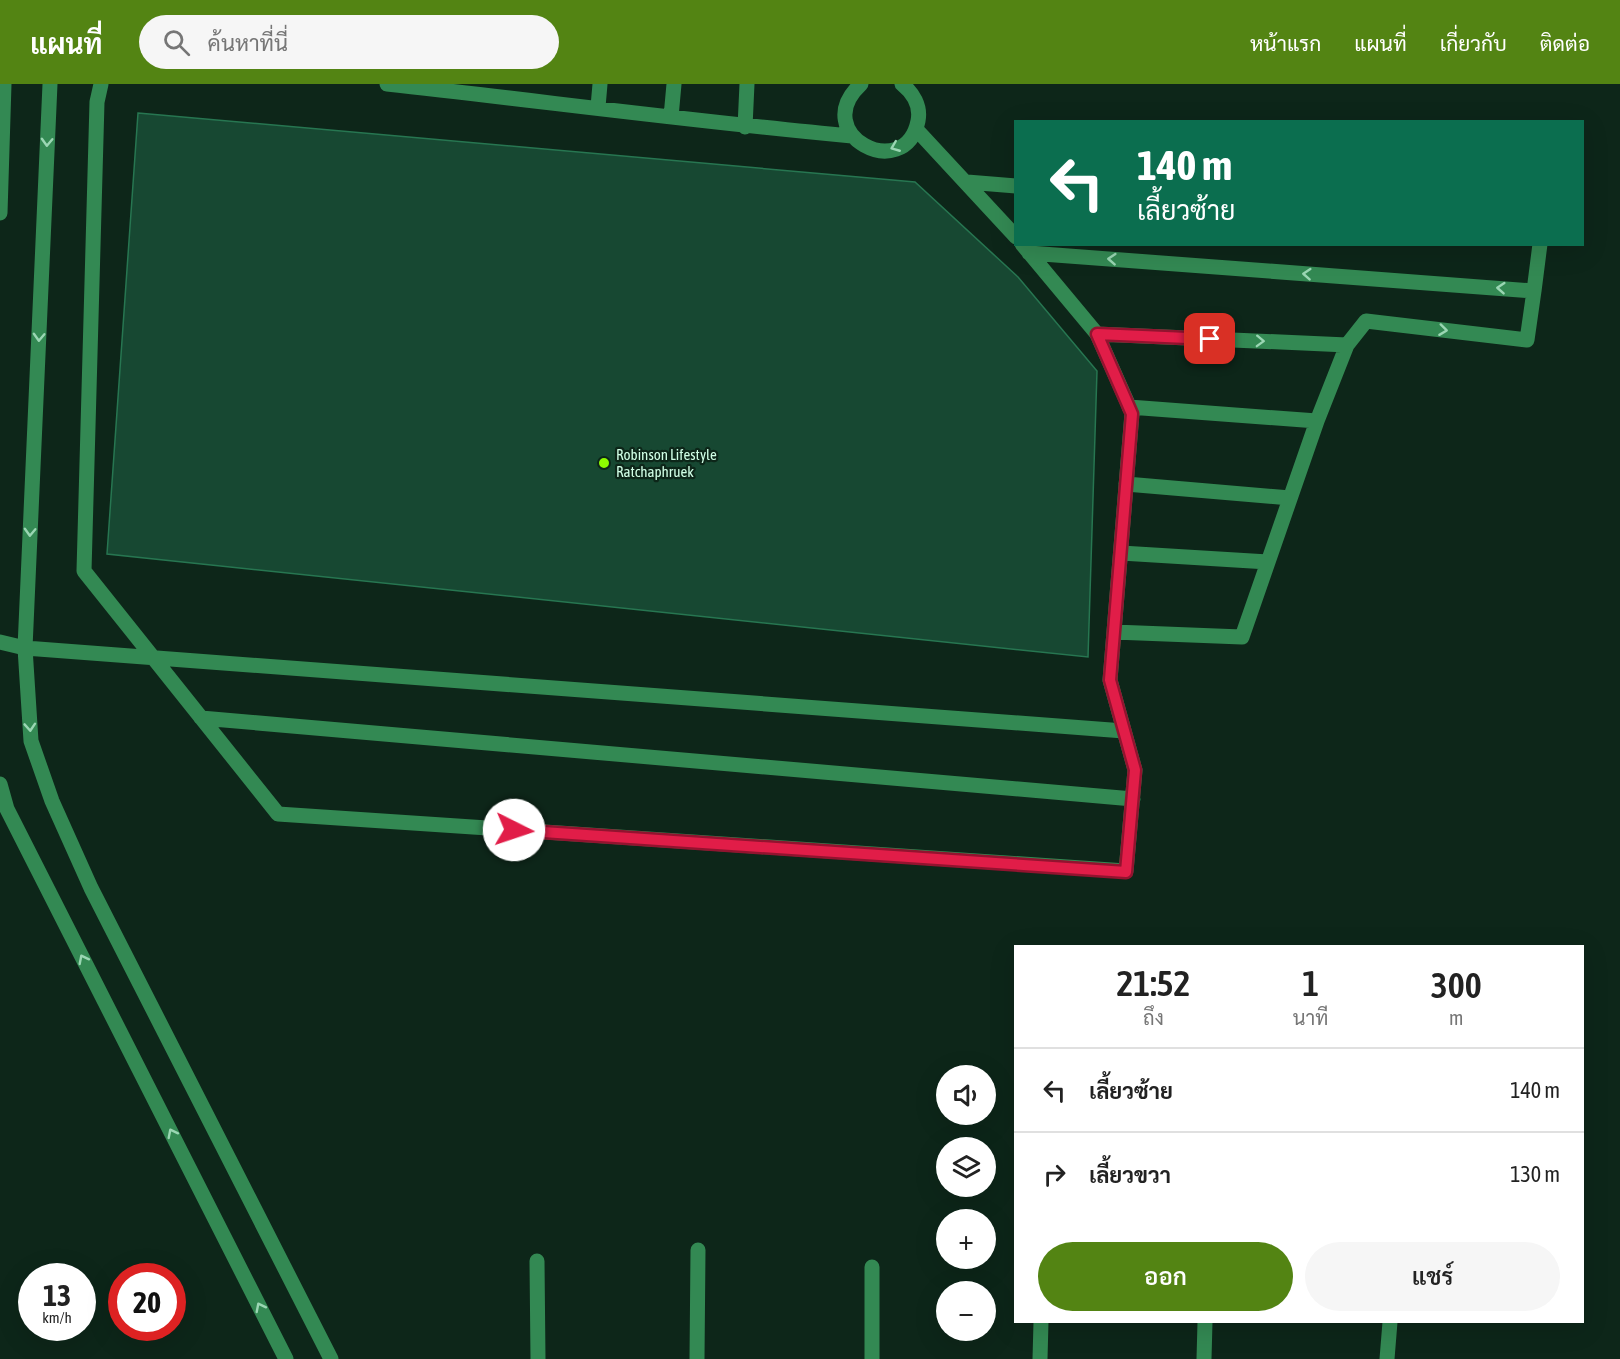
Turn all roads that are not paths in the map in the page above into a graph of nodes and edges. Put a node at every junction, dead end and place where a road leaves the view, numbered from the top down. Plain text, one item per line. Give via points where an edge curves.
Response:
1 (4, 84) edge
2 (50, 84) edge
3 (101, 84) edge
4 (387, 84) edge
5 (600, 84) edge
6 (674, 84) edge
7 (747, 84) edge
8 (860, 84) edge
9 (903, 84) edge
10 (452, 88) edge
11 (529, 92) edge
12 (598, 107) junction
13 (671, 117) junction
14 (745, 127) junction
15 (916, 129) junction
16 (852, 136) junction
17 (967, 182) junction
18 (1014, 186) edge
19 (0, 213) edge
20 (1014, 235) edge
21 (1540, 246) edge
22 (1026, 249) edge
23 (1534, 291) junction
24 (1097, 334) junction
25 (1347, 345) junction
26 (1129, 407) junction
27 (1317, 421) junction
28 (1126, 484) junction
29 (1290, 498) junction
30 (1120, 553) junction
31 (1268, 562) junction
32 (1114, 632) junction
33 (0, 642) edge
34 (25, 648) junction
35 (153, 657) junction
36 (201, 718) junction
37 (1124, 731) junction
38 (0, 784) edge
39 (1132, 799) junction
40 (698, 1250) dead end
41 (537, 1261) dead end
42 (872, 1267) dead end
43 (1041, 1323) edge
44 (1205, 1323) edge
45 (1390, 1323) edge
46 (286, 1359) edge
47 (331, 1359) edge
48 (538, 1359) edge
49 (697, 1359) edge
50 (872, 1359) edge
51 (1040, 1359) edge
52 (1204, 1359) edge
53 (1387, 1359) edge

1 - 19 street
2 -> 34 street
3 - 35 street via 97,102 84,571
4 - 10 street
5 - 12 street
6 - 13 street
7 - 14 street
8 - 16 street via 847,102 845,114
9 - 15 street via 917,104
10 - 11 street
11 - 12 street
12 - 13 street
13 - 14 street
14 - 16 street
15 -> 16 street via 910,139 891,150 869,149
15 - 17 street
17 - 18 street
17 - 20 street
21 - 23 street
23 -> 22 street
22 - 24 street
25 -> 23 street via 1366,321 1527,340
24 -> 25 street
24 - 26 street
25 - 27 street
26 - 27 street
26 - 28 street via 1132,414
27 - 29 street
28 - 29 street
28 - 30 street
29 - 31 street
30 - 31 street
30 - 32 street
31 - 32 street via 1242,637
32 - 37 street via 1110,680
33 - 34 street
34 - 35 street
34 -> 47 street via 31,741 52,801 91,888
35 - 36 street
35 - 37 street
36 - 39 street
36 - 39 street via 278,814 1126,872
37 - 39 street via 1135,770
46 -> 38 street via 7,809
40 - 49 street
41 - 48 street
42 - 50 street
43 - 51 street
44 - 52 street
45 - 53 street

